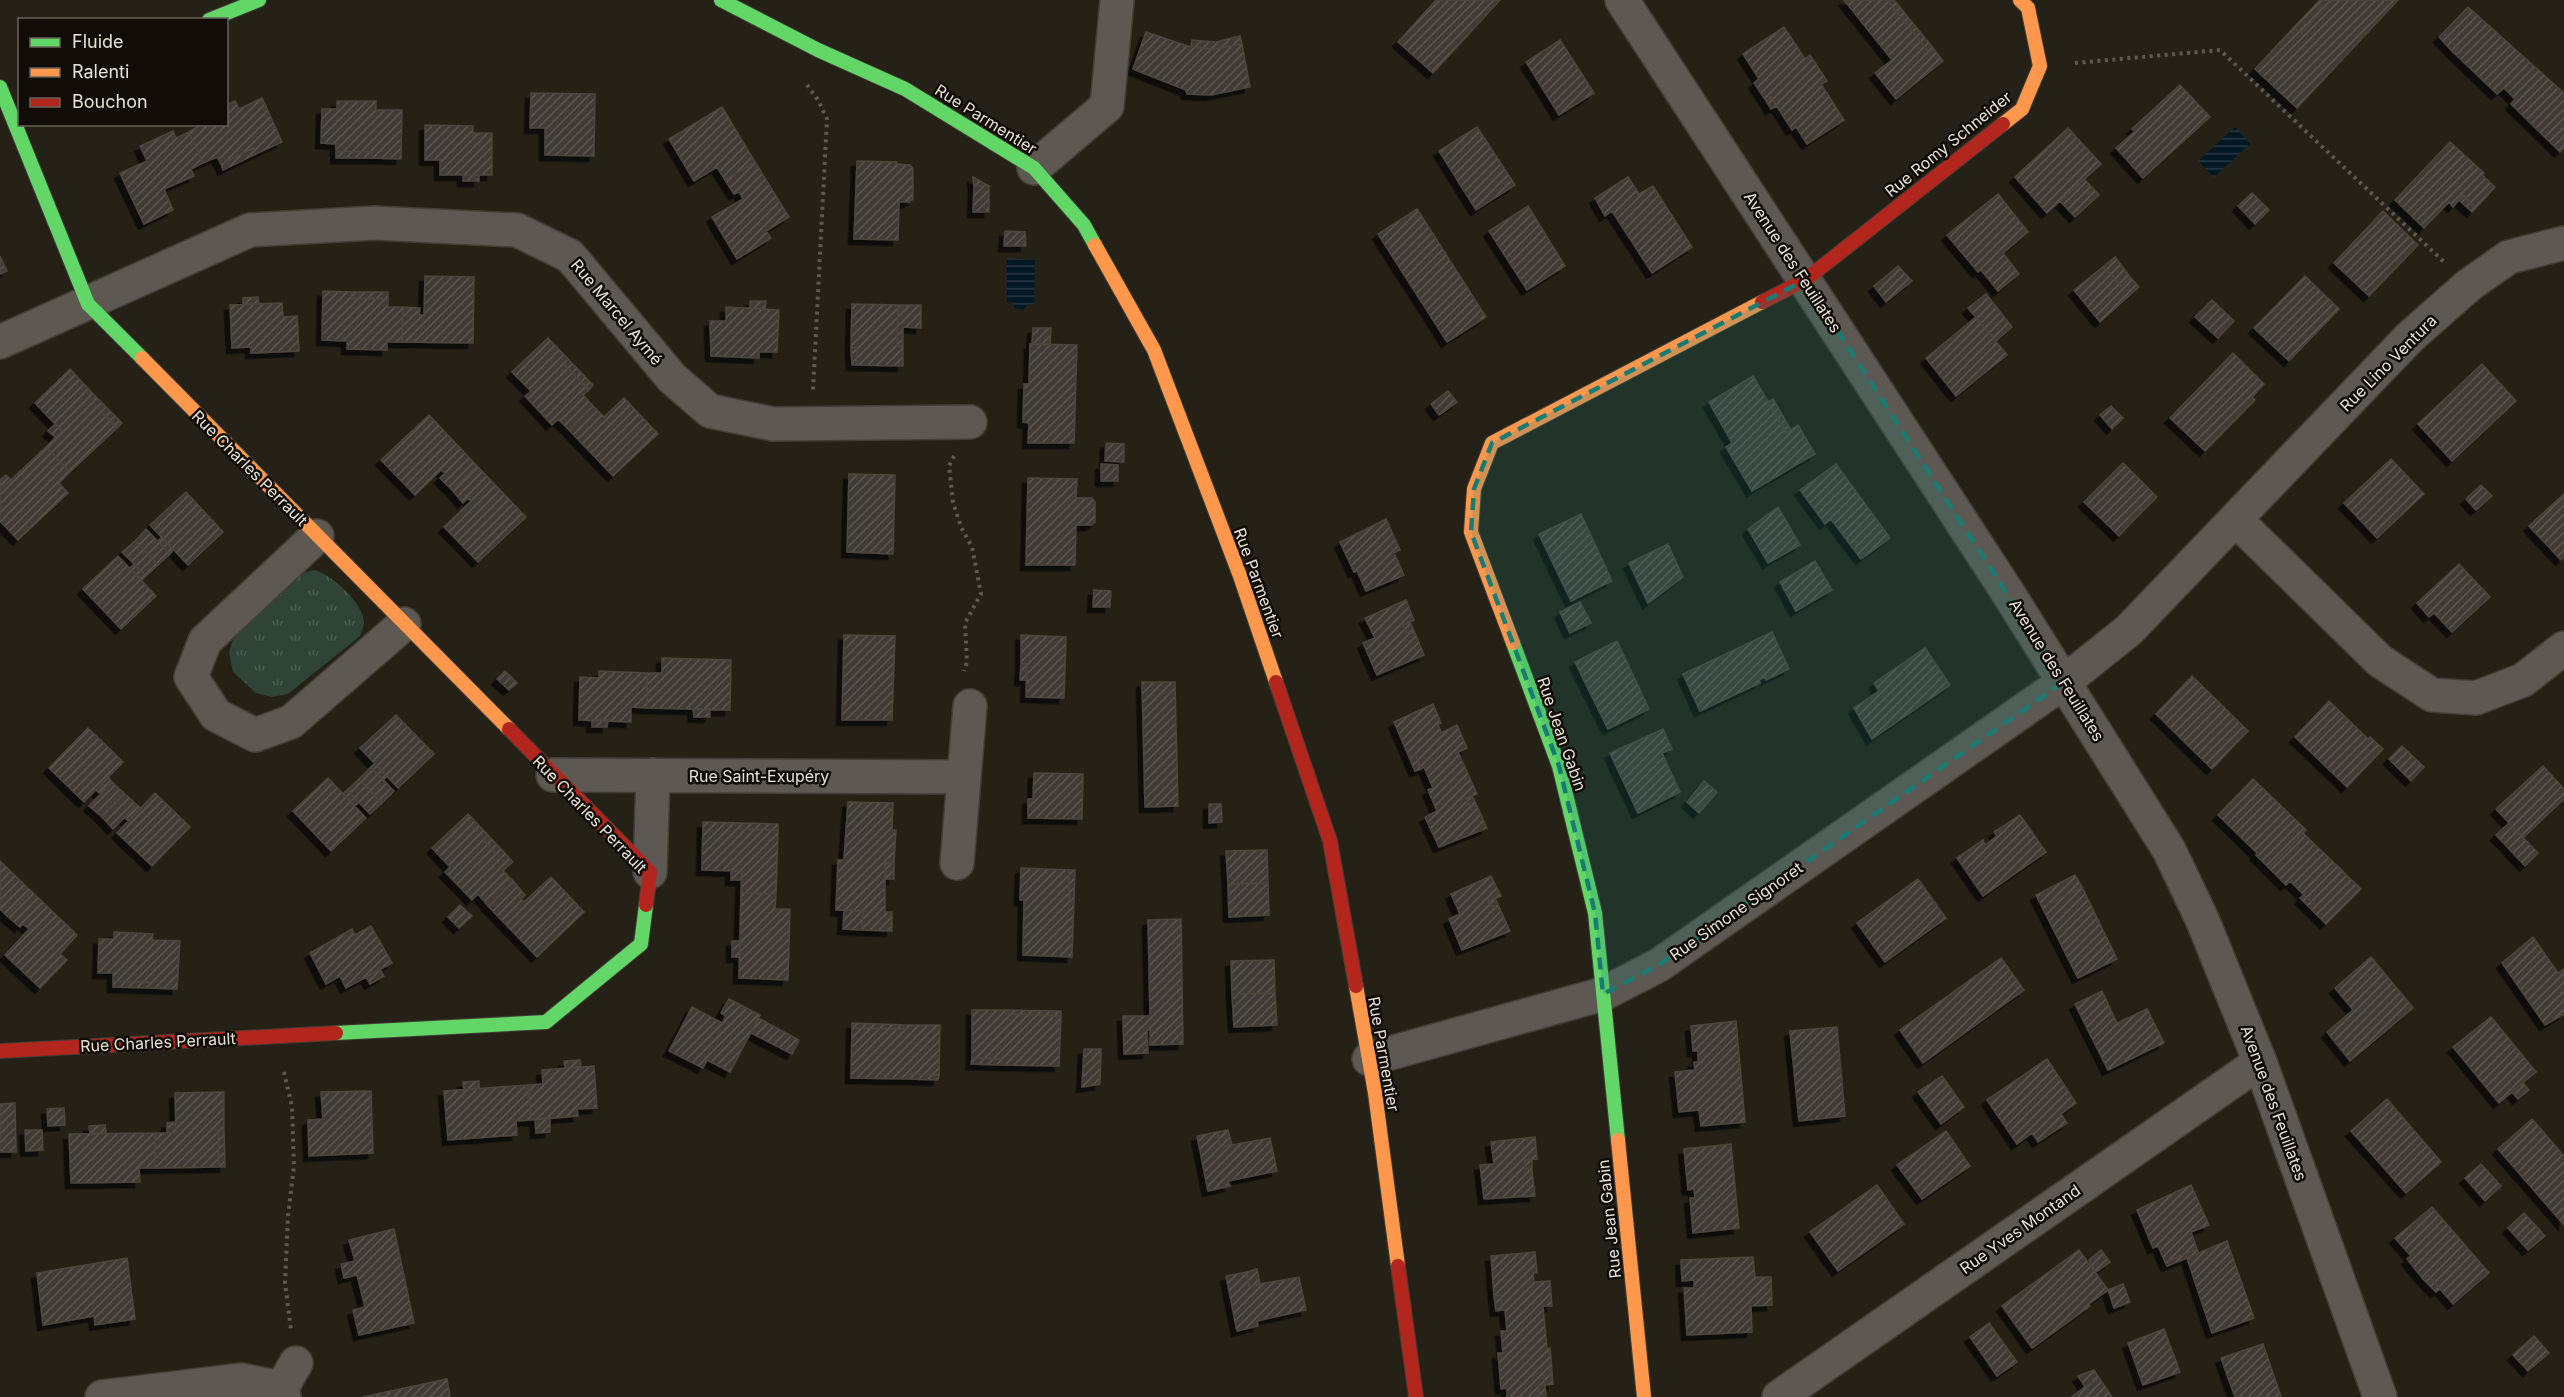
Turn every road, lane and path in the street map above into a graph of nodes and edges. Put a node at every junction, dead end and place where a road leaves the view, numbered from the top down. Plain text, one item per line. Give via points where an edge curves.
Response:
1 (259, 0) edge
2 (721, 0) edge
3 (1117, 0) edge
4 (1622, 0) edge
5 (2020, 0) edge
6 (214, 18) edge
7 (818, 50) junction
8 (2040, 66) junction
9 (18, 93) edge
10 (2, 96) edge
11 (1034, 168) junction
12 (2564, 243) edge
13 (1805, 279) junction
14 (2469, 285) junction
15 (88, 304) junction
16 (0, 342) edge
17 (970, 422) joint
18 (811, 424) junction
19 (2235, 520) junction
20 (317, 536) junction
21 (404, 624) junction
22 (2564, 648) edge
23 (2064, 682) junction
24 (970, 706) joint
25 (553, 775) junction
26 (653, 775) junction
27 (964, 777) junction
28 (957, 863) dead end
29 (650, 872) junction
30 (1603, 994) junction
31 (275, 1036) junction
32 (0, 1050) edge
33 (1369, 1059) junction
34 (2260, 1062) junction
35 (296, 1363) joint
36 (282, 1395) edge
37 (102, 1397) edge
38 (1416, 1397) edge
39 (1644, 1397) edge
40 (1779, 1397) edge
41 (2380, 1397) edge

1 - 6 street
2 - 7 street, Rue Parmentier
3 - 11 street via 1107,106
4 - 13 street, Avenue des Feuillates
5 - 8 street via 2028,8
7 - 11 street, Rue Parmentier via 905,89
7 - 18 path via 806,73 806,84 827,119
8 - 13 street, Rue Romy Schneider via 2022,109
8 - 14 path via 2220,50
9 - 10 street
10 - 15 street, Rue Charles Perrault
11 - 33 street, Rue Parmentier via 1084,225 1154,350 1240,576 1330,841
12 - 14 street, Rue Lino Ventura via 2509,257
13 - 23 street, Avenue des Feuillates
13 - 30 street, Rue Jean Gabin via 1492,442 1474,489 1472,532 1559,766 1595,913
14 - 19 street, Rue Lino Ventura via 2410,337
15 - 16 street
15 - 18 street, Rue Marcel Aymé via 250,230 374,223 517,230 570,256 672,378 710,411 773,424
15 - 20 street, Rue Charles Perrault
17 - 18 street, Rue Marcel Aymé
17 - 24 path via 949,466 953,502 972,547 981,594 965,623 967,662 951,683 946,700
19 - 22 street via 2380,661 2432,695 2476,698 2523,680
19 - 23 street, Rue Lino Ventura via 2129,630
20 - 21 street, Rue Charles Perrault
20 - 21 street via 205,641 191,677 216,715 255,735 291,722
21 - 25 street, Rue Charles Perrault
23 - 30 street, Rue Simone Signoret via 1659,965
23 - 34 street, Avenue des Feuillates via 2169,850 2202,919
24 - 27 street
25 - 26 street, Rue Saint-Exupéry
25 - 29 street, Rue Charles Perrault
26 - 27 street, Rue Saint-Exupéry
26 - 29 street
27 - 28 street
29 - 31 street, Rue Charles Perrault via 641,944 546,1022
30 - 33 street, Rue Simone Signoret
30 - 39 street, Rue Jean Gabin
31 - 32 street, Rue Charles Perrault
31 - 35 path via 292,1107 294,1166 285,1283
33 - 38 street, Rue Parmentier
34 - 40 street, Rue Yves Montand
34 - 41 street, Avenue des Feuillates
35 - 36 street
36 - 37 street via 270,1386 242,1380

